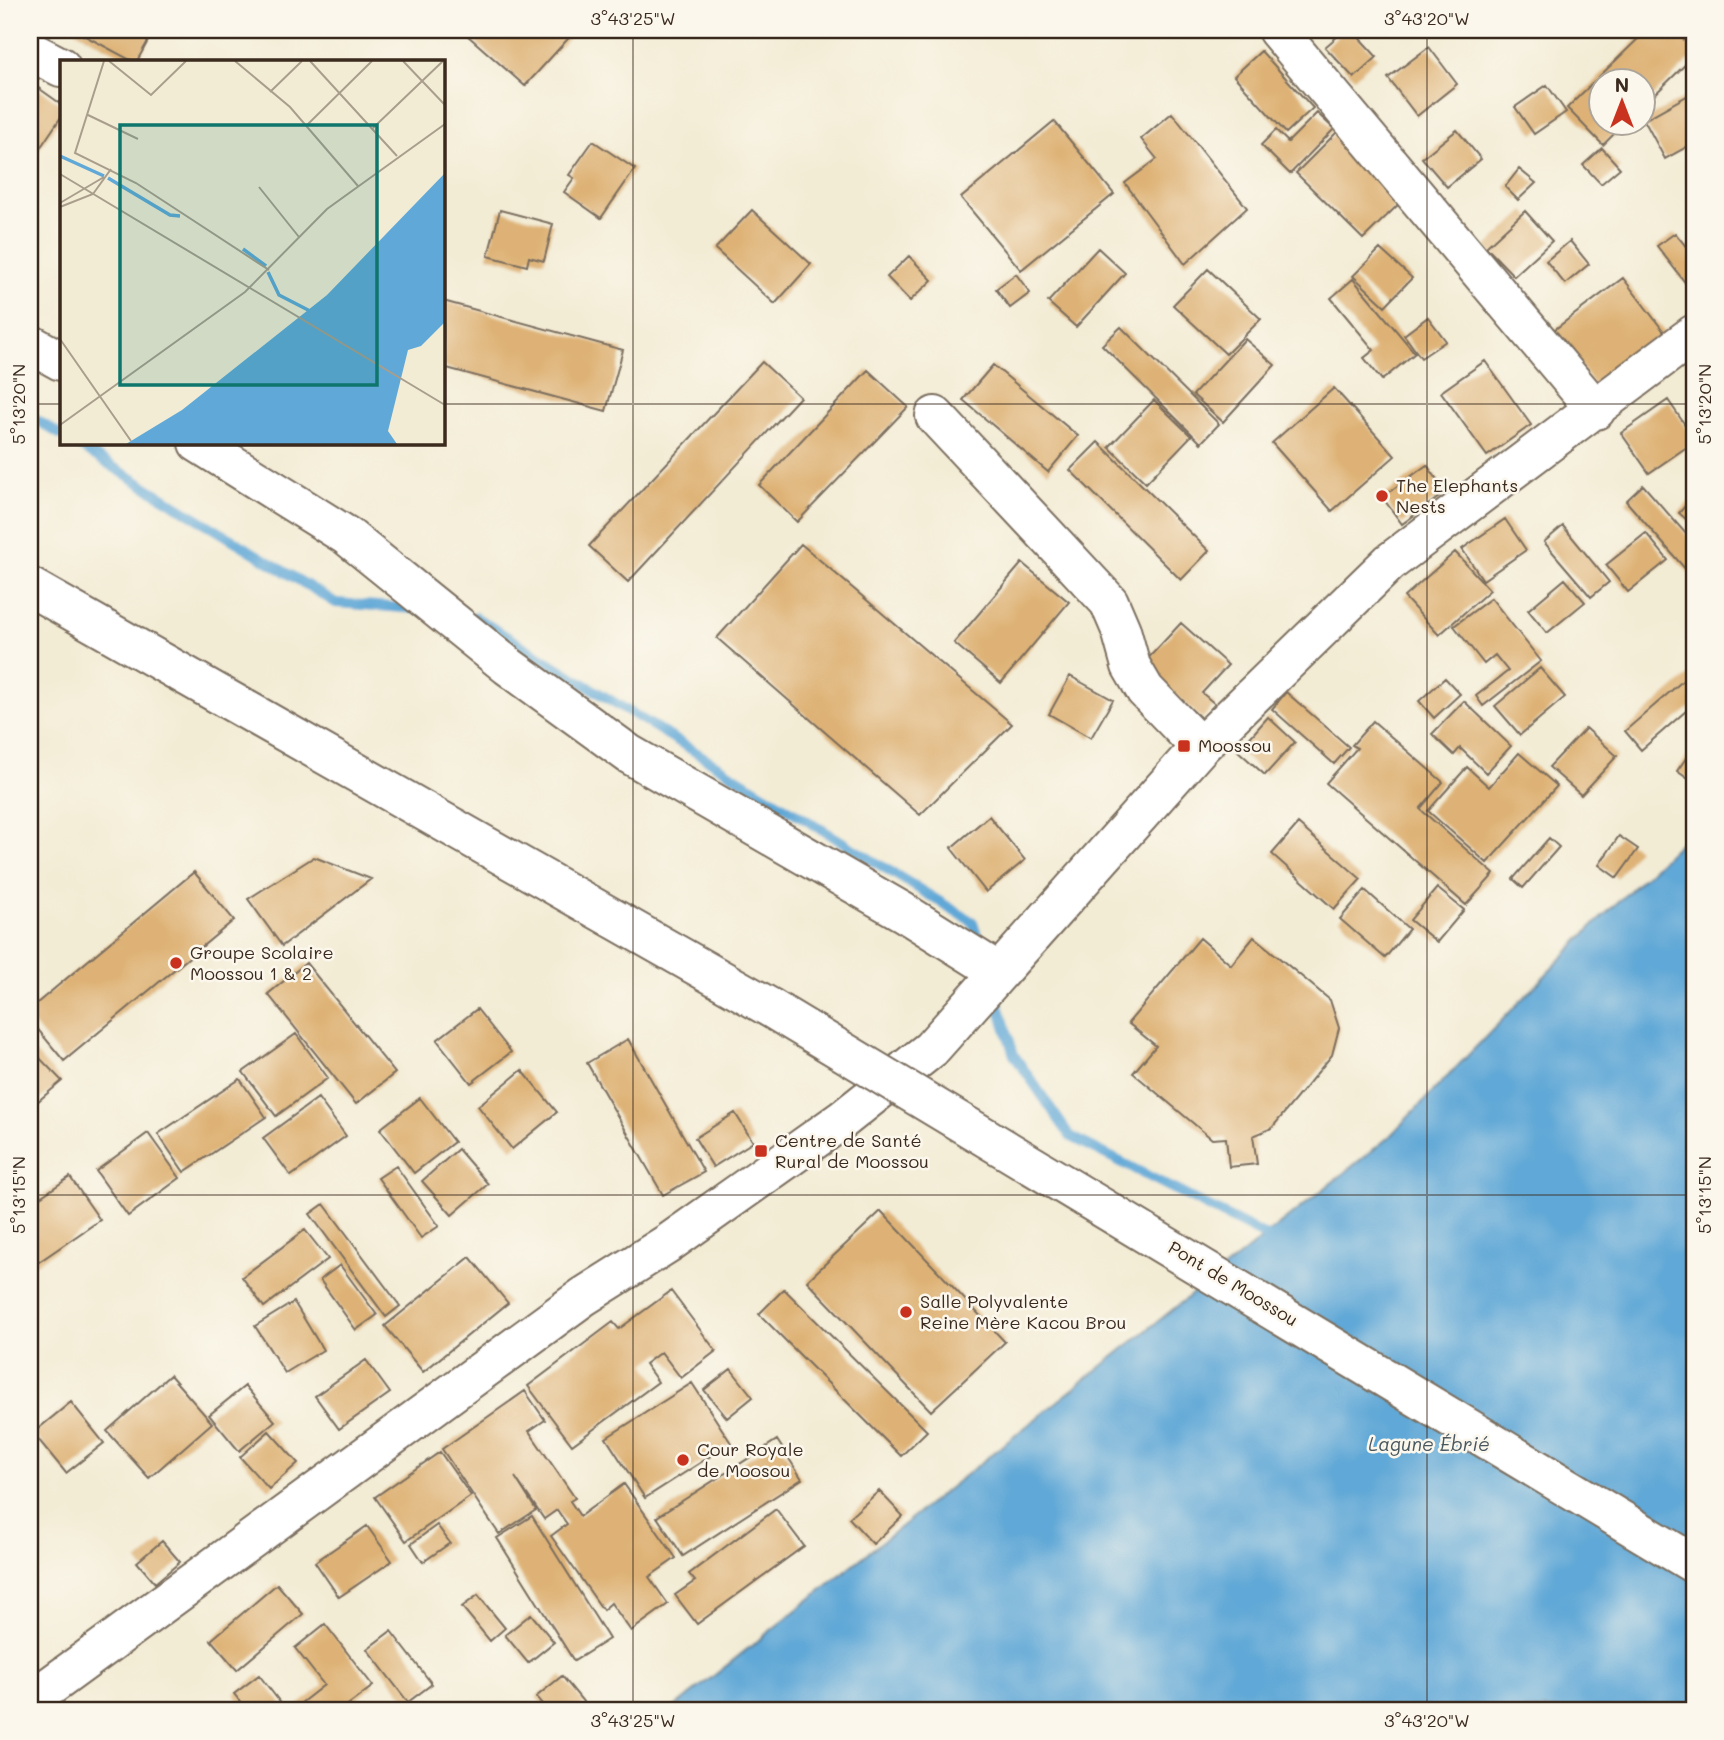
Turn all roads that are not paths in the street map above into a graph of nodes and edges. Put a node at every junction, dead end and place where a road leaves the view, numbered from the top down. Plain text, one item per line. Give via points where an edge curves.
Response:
1 (1277, 30) edge
2 (30, 51) edge
3 (60, 66) edge
4 (1694, 334) edge
5 (30, 344) edge
6 (60, 360) edge
7 (1596, 410) junction
8 (934, 416) dead end
9 (200, 444) edge
10 (30, 587) edge
11 (1200, 747) junction
12 (999, 972) junction
13 (1694, 1564) edge
14 (30, 1701) edge

1 - 7 main road
2 - 3 main road
4 - 7 main road
5 - 6 main road
7 - 11 main road via 1390,562
8 - 11 main road via 1109,602 1131,666 1145,690
9 - 12 main road via 347,536 508,666 629,754
10 - 13 main road, Pont de Moossou, bridge via 769,1007
11 - 12 main road
12 - 14 main road via 930,1049 842,1119 670,1242 583,1297

